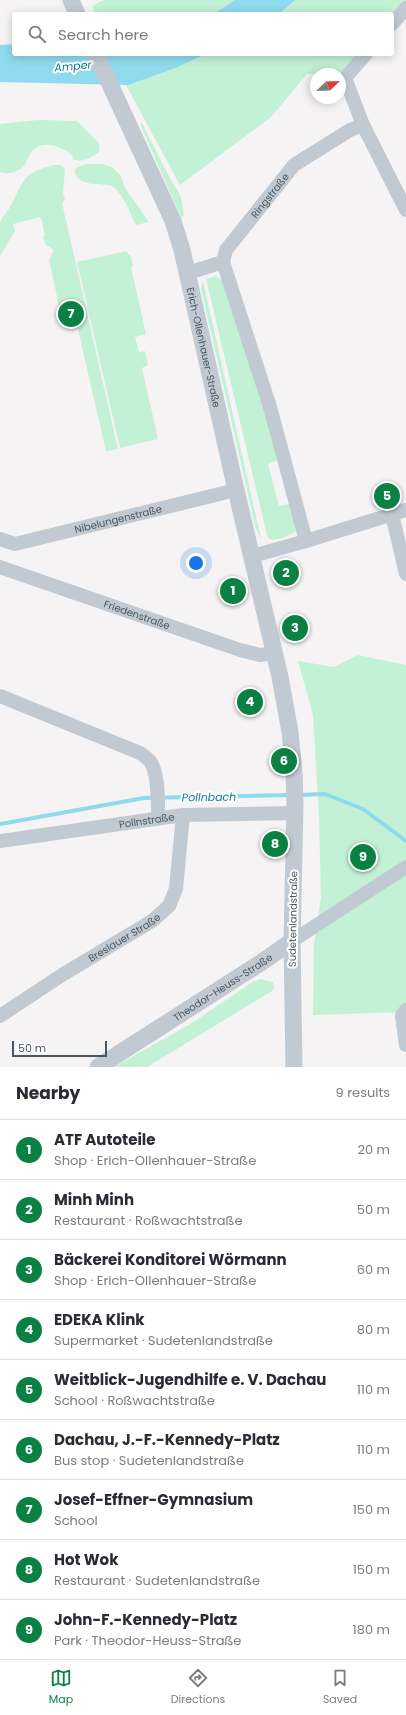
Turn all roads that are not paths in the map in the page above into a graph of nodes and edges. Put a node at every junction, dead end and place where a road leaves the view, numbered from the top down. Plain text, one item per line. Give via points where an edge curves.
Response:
1 (71, 0) edge
2 (406, 8) edge
3 (76, 12) edge
4 (394, 22) edge
5 (97, 56) edge
6 (364, 56) edge
7 (363, 126) junction
8 (406, 210) edge
9 (223, 262) junction
10 (188, 272) junction
11 (236, 490) junction
12 (406, 510) edge
13 (392, 514) junction
14 (0, 539) edge
15 (306, 541) junction
16 (252, 556) junction
17 (0, 567) edge
18 (406, 574) edge
19 (275, 653) junction
20 (0, 696) edge
21 (295, 809) junction
22 (183, 815) junction
23 (158, 818) junction
24 (0, 841) edge
25 (404, 872) edge
26 (292, 941) junction
27 (406, 1010) edge
28 (0, 1016) edge
29 (406, 1045) edge
30 (98, 1067) edge
31 (294, 1067) edge

1 - 3 street
2 - 4 street
5 - 10 street, Erich-Ollenhauer-Straße via 173,221
6 - 7 street via 345,78
7 - 8 street
7 - 9 street, Ringstraße via 350,130 294,165 226,250
9 - 10 street
9 - 15 street via 270,407
10 - 11 street, Erich-Ollenhauer-Straße
11 - 14 street, Nibelungenstraße via 15,544
11 - 16 street, Erich-Ollenhauer-Straße
12 - 13 street
13 - 15 street
13 - 18 street
15 - 16 street
16 - 19 street, Erich-Ollenhauer-Straße
17 - 19 street, Friedenstraße via 240,650 260,655
19 - 21 street, Sudetenlandstraße via 290,732
20 - 23 street via 140,753 150,761 154,770
21 - 22 street, Pollnstraße
21 - 26 street, Sudetenlandstraße
22 - 23 street, Pollnstraße
22 - 28 street, Breslauer Straße via 176,889 169,906 152,921
23 - 24 street, Pollnstraße
25 - 26 street, Theodor-Heuss-Straße
26 - 30 street, Theodor-Heuss-Straße
26 - 31 street, Sudetenlandstraße
27 - 29 street via 402,1016

